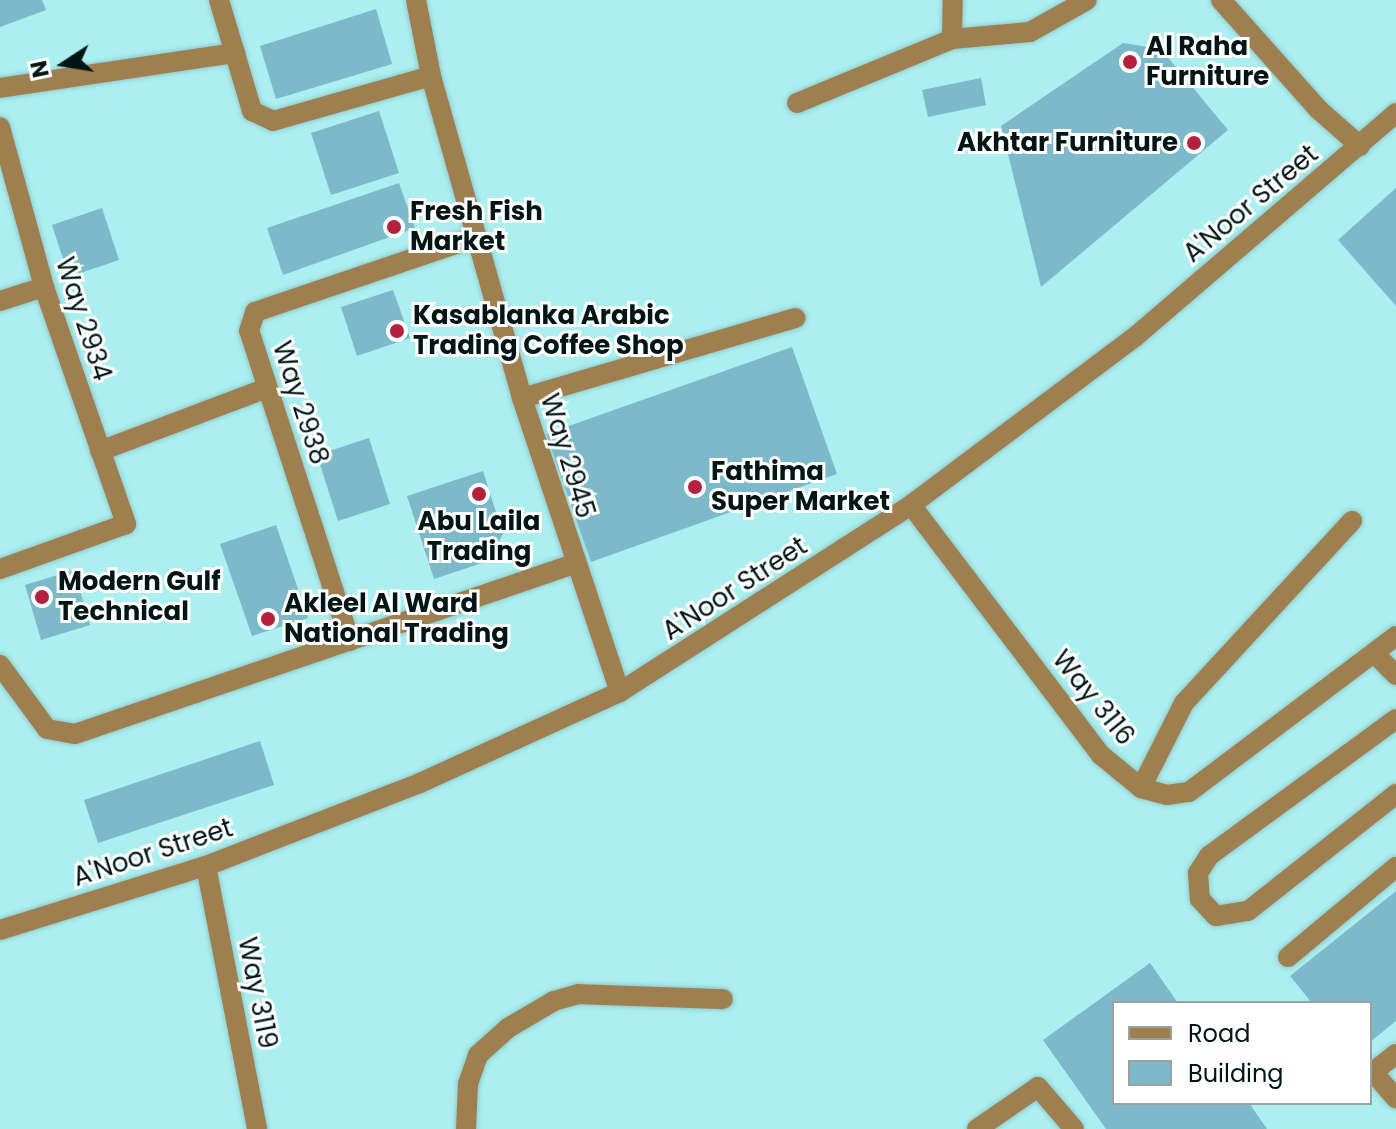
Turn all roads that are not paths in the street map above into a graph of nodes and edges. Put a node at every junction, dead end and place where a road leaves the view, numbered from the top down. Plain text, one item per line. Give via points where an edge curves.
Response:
1 (219, 0) edge
2 (416, 0) edge
3 (953, 0) edge
4 (1087, 0) edge
5 (1221, 0) edge
6 (952, 39) junction
7 (235, 53) junction
8 (431, 76) junction
9 (0, 88) edge
10 (797, 103) dead end
11 (1396, 113) edge
12 (0, 127) edge
13 (1360, 146) junction
14 (476, 237) junction
15 (44, 287) junction
16 (0, 301) edge
17 (796, 318) dead end
18 (267, 388) junction
19 (522, 398) junction
20 (100, 451) junction
21 (911, 505) junction
22 (1352, 521) dead end
23 (574, 564) junction
24 (0, 569) edge
25 (1396, 636) edge
26 (350, 641) junction
27 (1375, 654) junction
28 (0, 665) edge
29 (1396, 675) edge
30 (620, 692) junction
31 (1396, 719) edge
32 (1141, 788) junction
33 (1396, 794) edge
34 (206, 866) junction
35 (1396, 867) edge
36 (0, 930) edge
37 (1288, 957) dead end
38 (723, 999) dead end
39 (1396, 1054) edge
40 (1396, 1098) edge
41 (257, 1129) edge
42 (466, 1129) edge
43 (977, 1129) edge
44 (1074, 1129) edge

1 - 7 street
2 - 8 street, Way 2945
3 - 6 street
4 - 6 street via 1030,32
5 - 13 street via 1318,109
6 - 10 street
7 - 8 street via 252,111 273,121
7 - 9 street
8 - 14 street, Way 2945
11 - 13 street, A'Noor Street
12 - 15 street, Way 2934
13 - 21 street, A'Noor Street via 1136,336
14 - 18 street, Way 2938 via 255,312 249,331
14 - 19 street, Way 2945
15 - 16 street
15 - 20 street, Way 2934
17 - 19 street
18 - 20 street
18 - 26 street, Way 2938
19 - 23 street, Way 2945
20 - 24 street, Way 2934 via 126,524
21 - 30 street, A'Noor Street
21 - 32 street, Way 3116 via 1101,755
22 - 32 street via 1184,703
23 - 26 street
23 - 30 street, Way 2945
25 - 27 street
26 - 28 street via 75,734 47,729
27 - 29 street
27 - 32 street via 1189,792 1167,795
30 - 34 street, A'Noor Street via 420,783
31 - 33 street via 1209,856 1198,873 1200,899 1216,916 1248,911
34 - 36 street, A'Noor Street
34 - 41 street, Way 3119
35 - 37 street
38 - 42 street via 578,994 554,1001 508,1028 478,1055 468,1084
39 - 40 street via 1373,1072
43 - 44 street via 1038,1087

